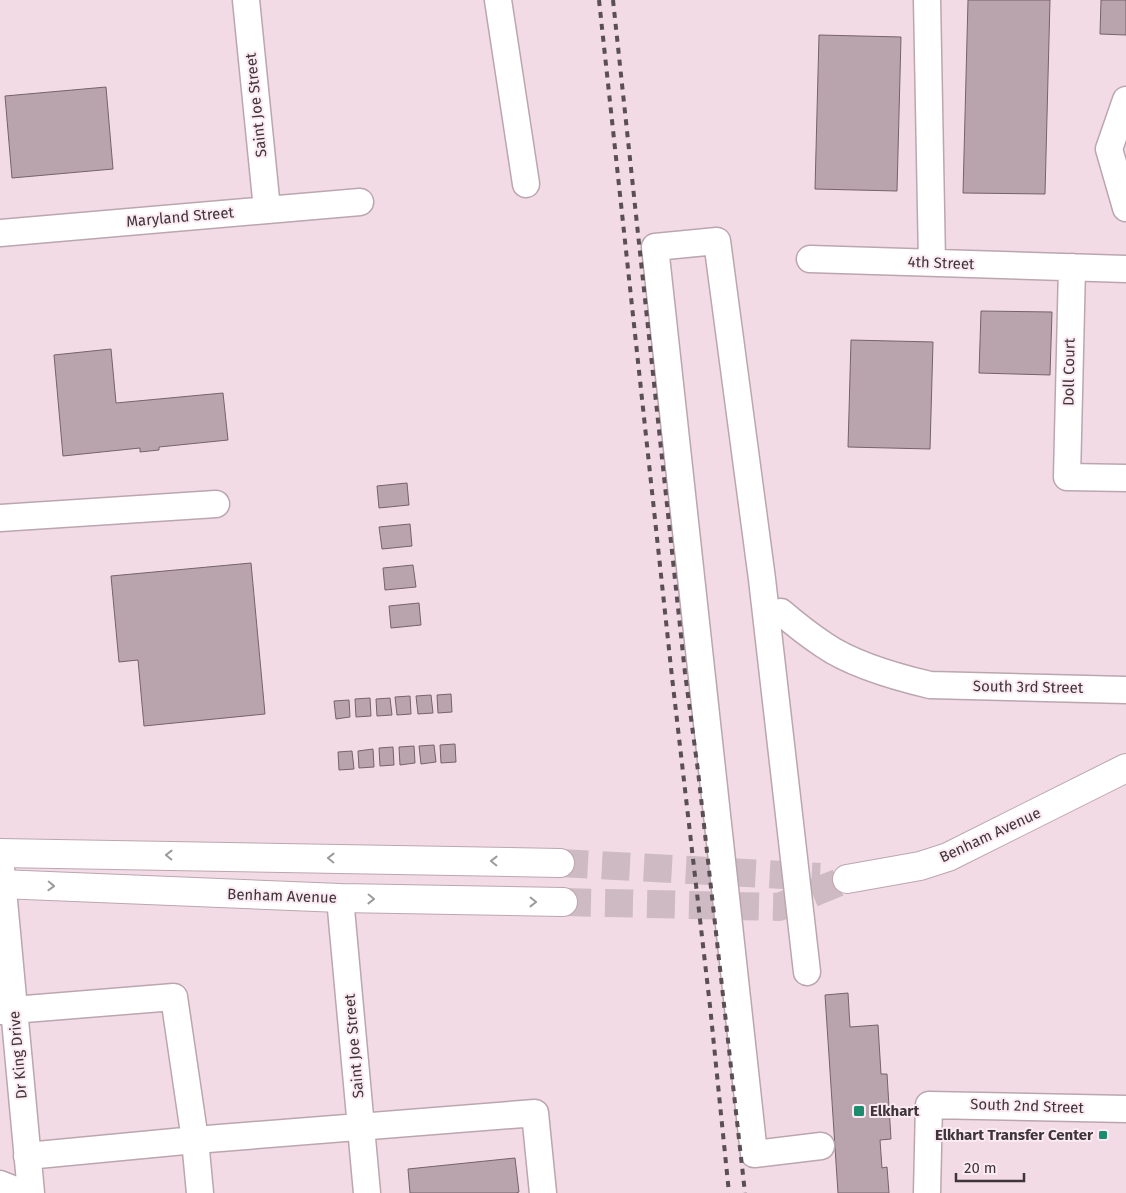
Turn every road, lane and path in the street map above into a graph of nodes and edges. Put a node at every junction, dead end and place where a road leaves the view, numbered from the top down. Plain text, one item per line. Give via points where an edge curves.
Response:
1 (246, 0) edge
2 (498, 0) edge
3 (927, 0) edge
4 (1126, 100) edge
5 (526, 184) dead end
6 (360, 202) dead end
7 (1126, 208) edge
8 (267, 209) junction
9 (0, 233) edge
10 (810, 259) dead end
11 (932, 262) junction
12 (1072, 267) junction
13 (1126, 268) edge
14 (1126, 478) edge
15 (216, 504) dead end
16 (0, 518) edge
17 (781, 612) dead end
18 (1126, 690) edge
19 (1126, 768) edge
20 (0, 853) edge
21 (0, 857) edge
22 (560, 862) tunnel mouth
23 (847, 879) tunnel mouth
24 (1, 884) edge
25 (340, 898) junction
26 (563, 902) tunnel mouth
27 (807, 972) dead end
28 (7, 1010) edge
29 (1126, 1109) edge
30 (361, 1126) junction
31 (195, 1140) junction
32 (821, 1146) dead end
33 (27, 1156) junction
34 (0, 1184) edge
35 (23, 1193) edge
36 (31, 1193) edge
37 (200, 1193) edge
38 (367, 1193) edge
39 (543, 1193) edge
40 (927, 1193) edge

1 - 8 street, Saint Joe Street
2 - 5 street
3 - 11 street
4 - 7 street via 1109,149
6 - 8 street, Maryland Street
8 - 9 street, Maryland Street
10 - 11 street, 4th Street
11 - 12 street, 4th Street
12 - 13 street, 4th Street
12 - 14 street, Doll Court via 1067,477
15 - 16 street
17 - 18 street, South 3rd Street via 826,646 903,679 930,685
19 - 23 main road, Benham Avenue via 948,857 920,866
22 -> 20 main road
21 - 24 street, Dr King Drive
24 -> 25 main road, Benham Avenue
24 - 28 street, Dr King Drive
25 -> 26 main road, Benham Avenue
25 - 30 street, Saint Joe Street
27 - 32 street via 762,579 717,241 655,247 754,1154
28 - 31 street via 174,997
28 - 33 street, Dr King Drive
29 - 40 street, South 2nd Street via 929,1105
30 - 31 street
30 - 38 street, Saint Joe Street
30 - 39 street via 535,1113
31 - 33 street
31 - 37 street
33 - 36 street, Dr King Drive
34 - 35 street

